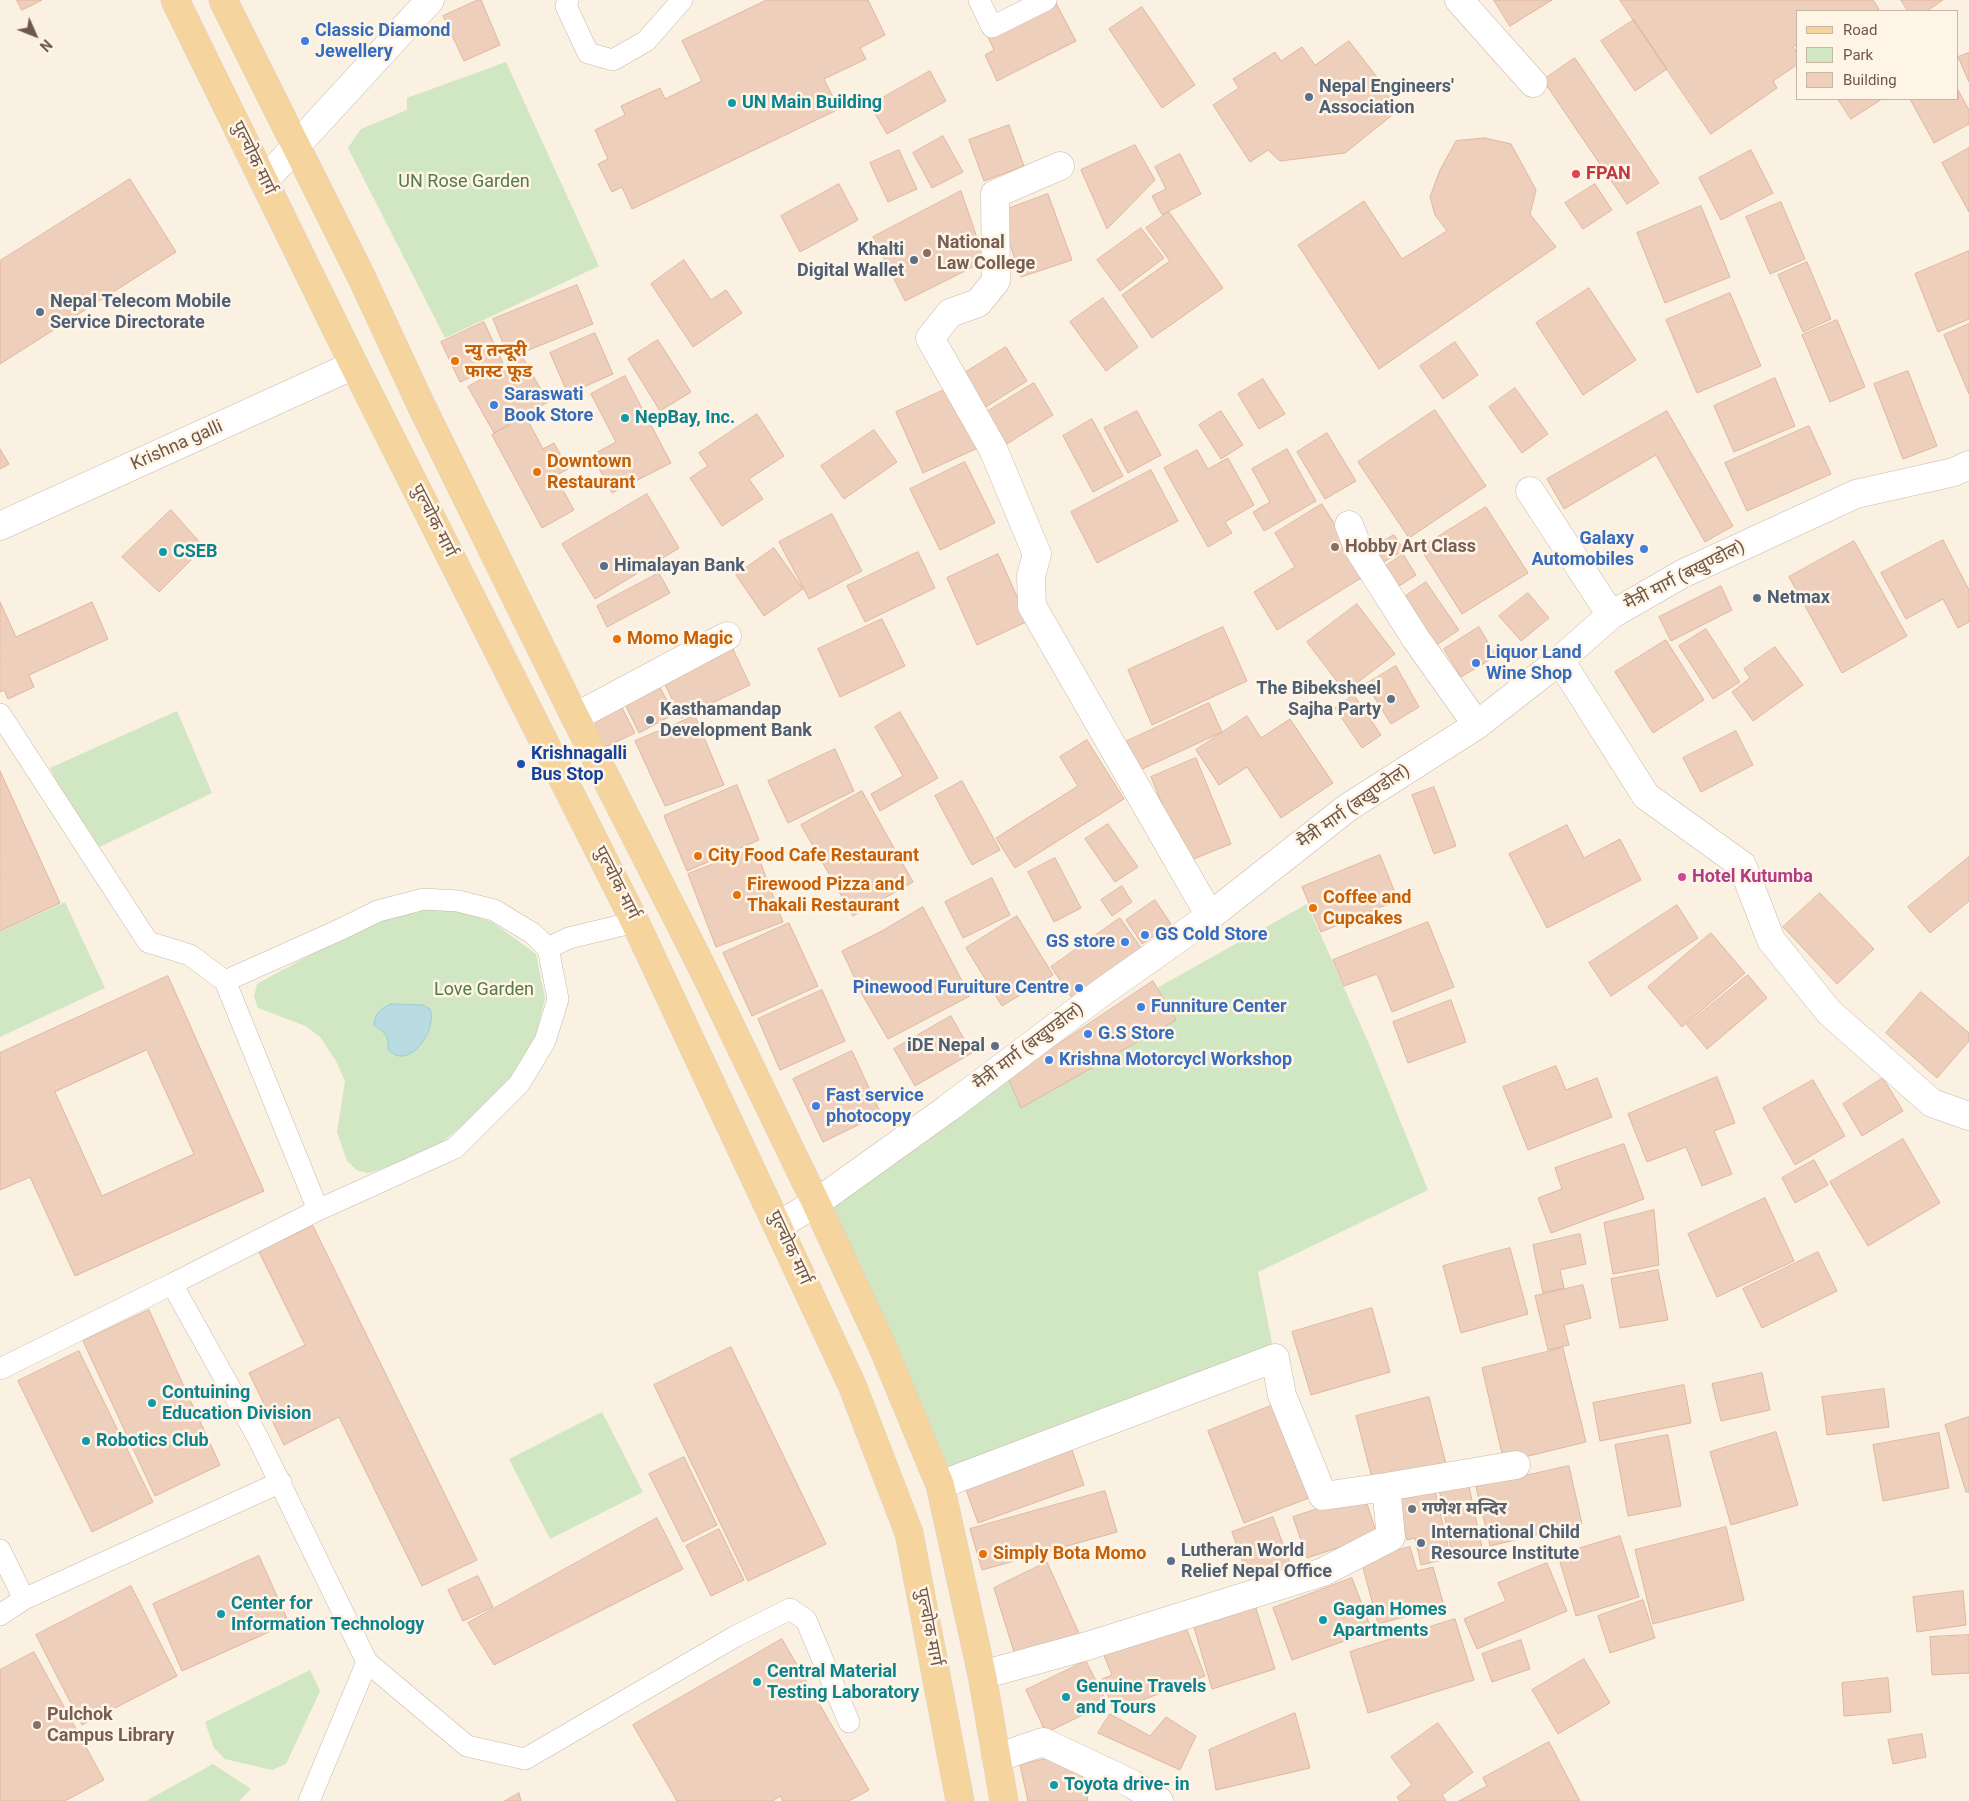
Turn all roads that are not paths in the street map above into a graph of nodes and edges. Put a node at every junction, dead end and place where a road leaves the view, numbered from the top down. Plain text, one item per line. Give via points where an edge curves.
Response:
1 (175, 0) edge
2 (223, 0) edge
3 (430, 0) edge
4 (568, 0) edge
5 (682, 0) edge
6 (979, 0) edge
7 (1046, 0) edge
8 (1459, 0) edge
9 (1533, 83) dead end
10 (297, 146) junction
11 (1060, 166) dead end
12 (264, 181) junction
13 (354, 365) junction
14 (1969, 465) edge
15 (1530, 491) dead end
16 (1349, 524) dead end
17 (0, 526) edge
18 (1612, 615) junction
19 (727, 636) dead end
20 (1560, 660) junction
21 (0, 714) edge
22 (575, 717) junction
23 (1477, 725) junction
24 (1210, 916) junction
25 (636, 922) junction
26 (548, 948) junction
27 (225, 981) junction
28 (1969, 1116) edge
29 (816, 1203) junction
30 (318, 1210) junction
31 (779, 1225) junction
32 (172, 1284) junction
33 (0, 1369) edge
34 (1516, 1465) dead end
35 (281, 1482) junction
36 (940, 1485) junction
37 (1386, 1487) junction
38 (0, 1550) edge
39 (24, 1599) junction
40 (0, 1614) edge
41 (367, 1662) junction
42 (982, 1675) junction
43 (849, 1722) dead end
44 (996, 1758) junction
45 (309, 1801) edge
46 (960, 1801) edge
47 (1004, 1801) edge
48 (1159, 1801) edge

1 - 12 main road, पुल्चोक मार्ग
2 - 10 main road
3 - 10 street
4 - 5 lane via 566,6 588,52 613,60 646,41
6 - 7 lane via 992,26
8 - 9 street
10 - 12 street
10 - 22 main road
11 - 24 street via 995,194 996,281 978,303 950,313 930,338 993,449 1037,554 1031,576 1032,606
12 - 13 main road, पुल्चोक मार्ग
13 - 17 street, Krishna galli
13 - 25 main road, पुल्चोक मार्ग
14 - 18 street, मैत्री मार्ग (बखुण्डोल) via 1954,472 1856,494 1682,574
15 - 18 street
16 - 23 street via 1358,548 1416,639
18 - 20 street, मैत्री मार्ग (बखुण्डोल)
19 - 22 street
20 - 23 street, मैत्री मार्ग (बखुण्डोल)
20 - 28 street via 1646,796 1742,865 1771,940 1829,1012 1932,1103
21 - 27 lane via 148,942 190,955
22 - 29 main road via 703,969
23 - 24 street, मैत्री मार्ग (बखुण्डोल) via 1347,808
24 - 29 street, मैत्री मार्ग (बखुण्डोल)
25 - 26 lane via 569,938
25 - 31 main road, पुल्चोक मार्ग
26 - 27 lane via 532,932 494,910 458,901 424,899 378,911
26 - 30 lane via 558,999 545,1041 519,1084 455,1148
27 - 30 lane
29 - 31 street, मैत्री मार्ग (बखुण्डोल)
29 - 36 main road via 883,1348
30 - 32 lane
31 - 46 main road, पुल्चोक मार्ग via 852,1385 910,1533
32 - 33 lane
32 - 35 lane
34 - 37 street
35 - 39 lane
35 - 41 lane
36 - 37 street via 1275,1358 1282,1395 1323,1496
36 - 42 main road
37 - 42 street via 1391,1537 1324,1572
38 - 39 lane
39 - 40 lane
41 - 43 lane via 468,1746 525,1759 736,1636 790,1609 806,1620
41 - 45 lane
42 - 44 main road
44 - 47 main road
44 - 48 street via 1042,1742 1132,1784

